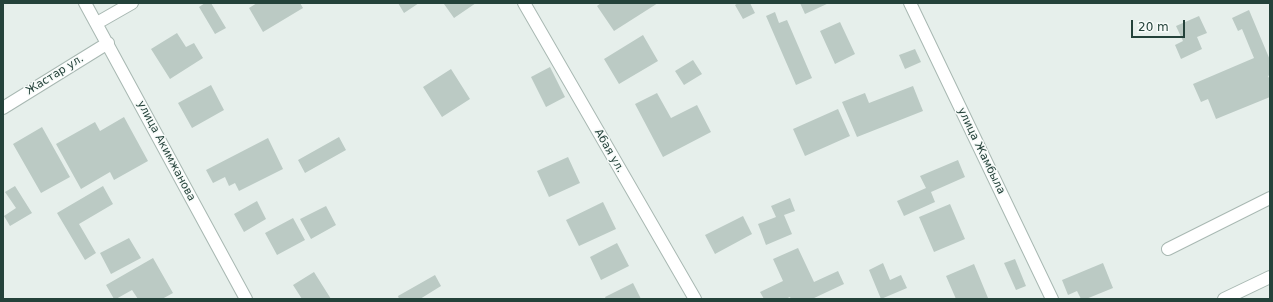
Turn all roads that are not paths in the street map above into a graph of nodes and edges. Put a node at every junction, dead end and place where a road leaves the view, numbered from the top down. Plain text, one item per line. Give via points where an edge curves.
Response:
1 (85, 3) edge
2 (132, 3) edge
3 (524, 3) edge
4 (910, 3) edge
5 (97, 23) junction
6 (108, 43) junction
7 (3, 108) edge
8 (1270, 198) edge
9 (1168, 249) dead end
10 (1270, 277) edge
11 (246, 299) edge
12 (695, 299) edge
13 (1052, 299) edge
14 (1224, 299) edge

1 - 5 street, улица Акимжанова
2 - 5 street
3 - 12 street, Абая ул.
4 - 13 street, улица Жамбыла
5 - 6 street, улица Акимжанова
6 - 7 street, Жастар ул.
6 - 11 street, улица Акимжанова
8 - 9 street
10 - 14 street

